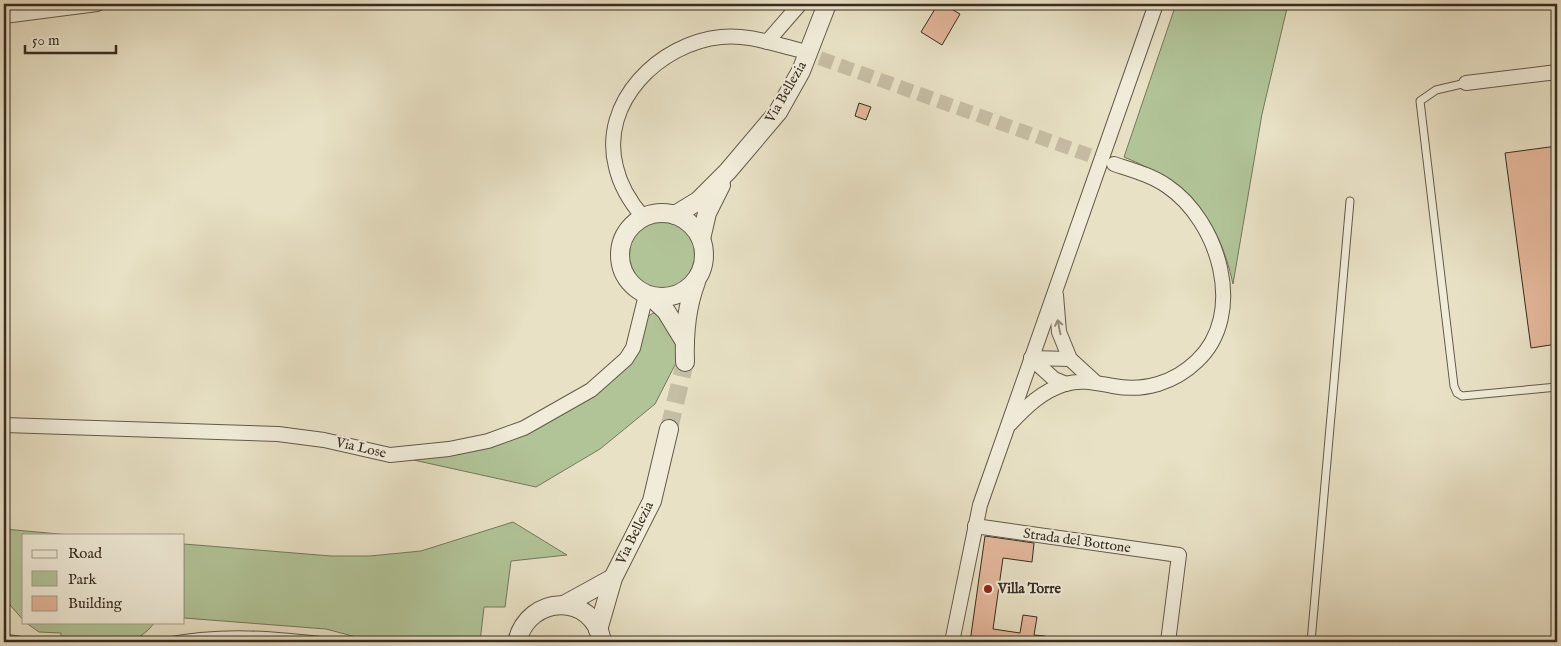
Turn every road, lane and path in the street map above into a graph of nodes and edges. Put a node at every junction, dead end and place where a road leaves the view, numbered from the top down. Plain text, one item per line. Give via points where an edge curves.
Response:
1 (97, 4) edge
2 (800, 4) edge
3 (827, 4) edge
4 (1156, 4) edge
5 (4, 16) edge
6 (767, 42) junction
7 (800, 50) tunnel mouth
8 (1557, 72) edge
9 (1466, 83) joint
10 (1114, 164) tunnel mouth
11 (728, 172) junction
12 (1350, 201) dead end
13 (675, 215) junction
14 (642, 217) junction
15 (701, 239) junction
16 (696, 280) junction
17 (1055, 289) junction
18 (648, 295) junction
19 (685, 342) junction
20 (1031, 358) junction
21 (1070, 358) junction
22 (685, 362) tunnel mouth
23 (1094, 381) junction
24 (1066, 384) junction
25 (1557, 387) edge
26 (4, 425) edge
27 (1007, 426) junction
28 (669, 429) tunnel mouth
29 (976, 526) junction
30 (612, 578) junction
31 (564, 605) junction
32 (600, 636) edge
33 (4, 638) edge
34 (312, 641) edge
35 (32, 642) edge
36 (163, 642) edge
37 (333, 642) edge
38 (517, 642) edge
39 (952, 642) edge
40 (1168, 642) edge
41 (1311, 642) edge

1 - 5 street
2 - 6 street
3 - 11 street, Via Bellezia via 801,71 778,112
4 - 17 street
6 - 7 street
6 - 14 street via 721,37 692,43 650,68 628,94 616,126 615,167 626,194
8 - 9 street
9 - 25 lane via 1436,90 1420,101 1454,386 1462,396
10 - 23 street via 1168,186 1197,218 1215,248 1222,278 1224,309 1212,343 1198,361 1179,375 1160,384 1137,388
11 - 13 street, Via Bellezia via 698,201
11 - 15 street, Via Bellezia via 707,213
12 - 41 lane
13 - 14 street via 659,213
13 - 15 street via 693,226
14 - 18 street via 623,238 620,263 623,273 635,288
15 - 16 street, Via Bellezia via 704,251 702,268
16 - 18 street via 671,297
16 - 19 street, Via Bellezia via 688,303
17 - 20 street
21 -> 17 street via 1059,332
18 - 19 street via 666,311
18 - 26 street, Via Lose via 633,348 591,390 554,414 524,428 450,449 390,455 324,440 278,434
19 - 22 street, Via Bellezia
20 - 21 street
20 - 24 street via 1054,379
20 - 27 street
21 - 23 street
23 - 24 street
24 - 27 street via 1031,402
27 - 29 street
28 - 30 street, Via Bellezia via 652,501
29 - 39 street
29 - 40 street, Strada del Bottone via 1179,555
30 - 31 street
30 - 32 street, Via Bellezia
31 - 32 street via 585,613
31 - 38 street via 537,611 526,620
33 - 35 lane
34 - 36 lane via 224,633
34 - 37 lane

